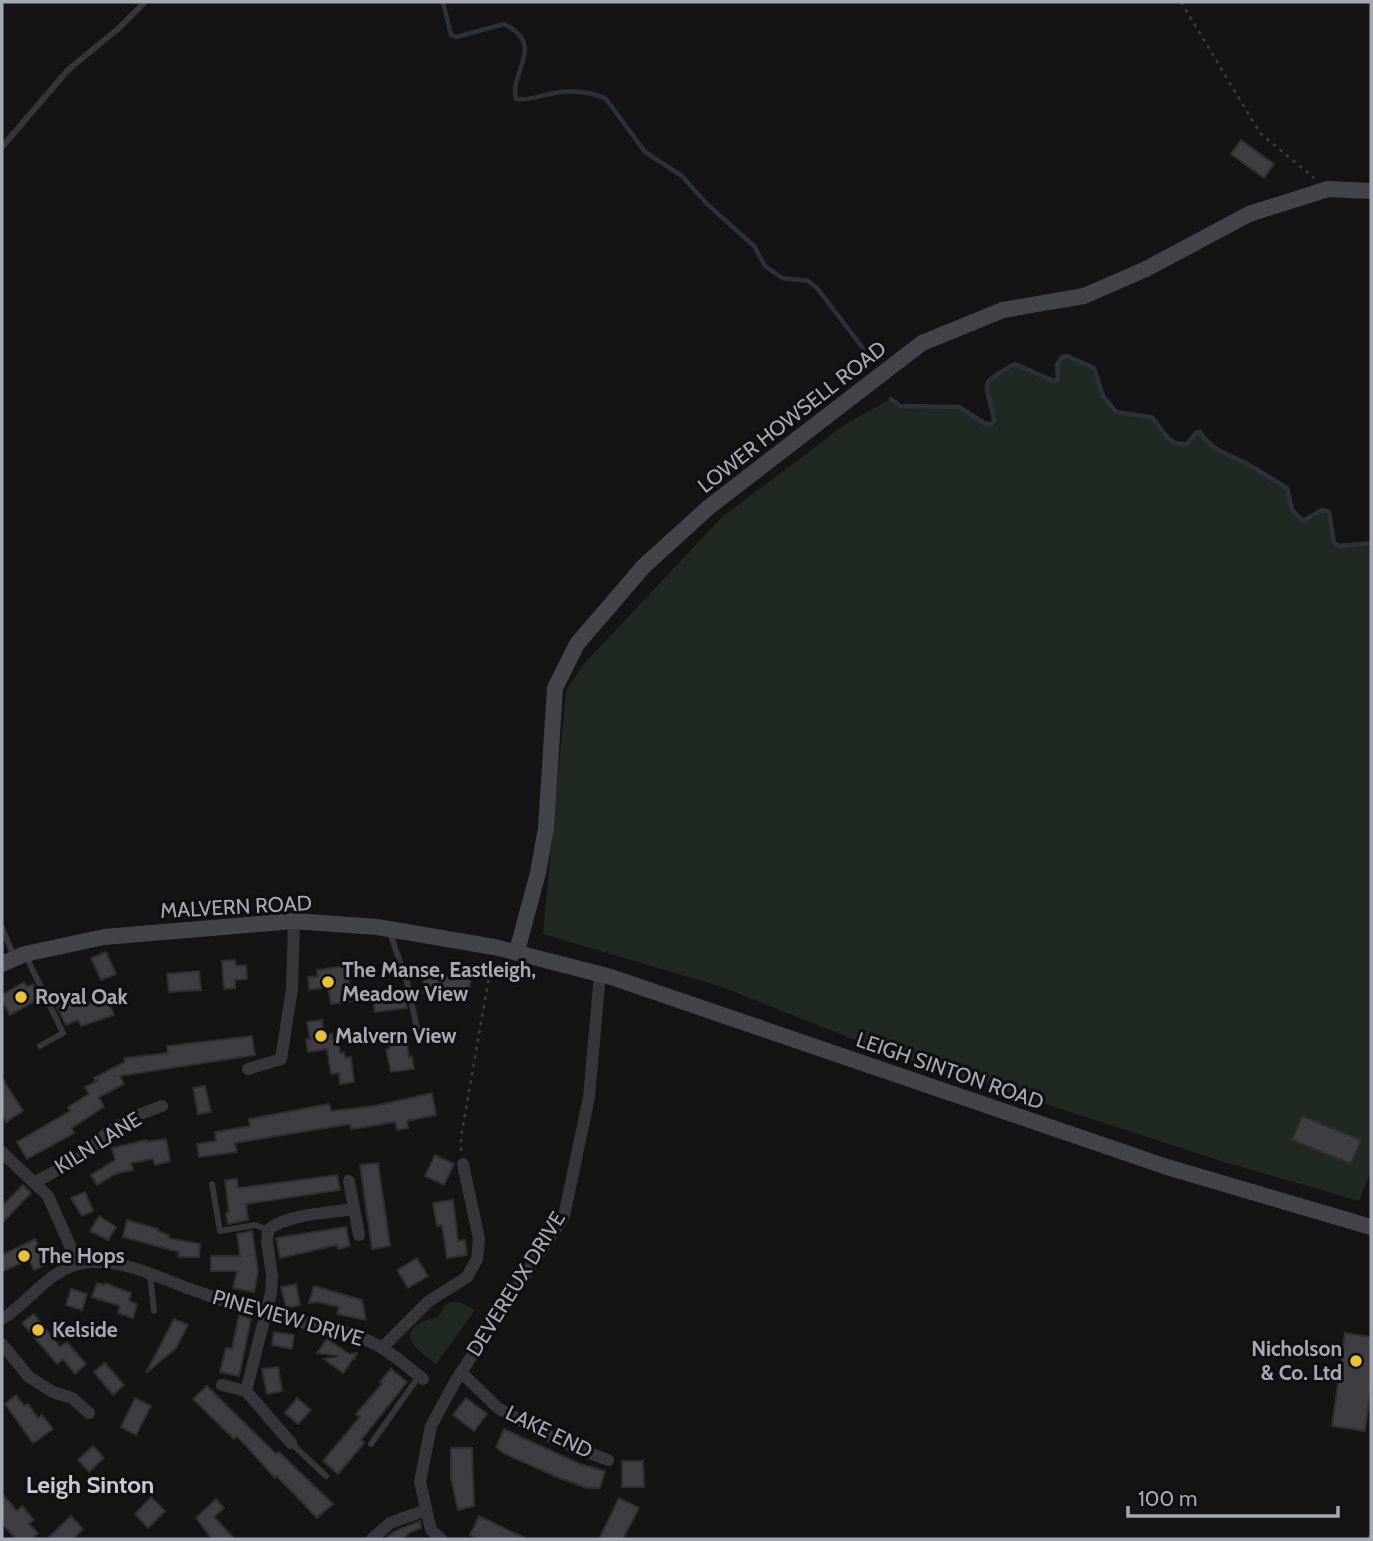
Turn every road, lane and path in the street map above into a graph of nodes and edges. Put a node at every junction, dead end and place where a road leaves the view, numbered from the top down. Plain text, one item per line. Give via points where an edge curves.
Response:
1 (145, 2) edge
2 (1181, 2) edge
3 (2, 147) edge
4 (1328, 189) junction
5 (1371, 191) edge
6 (295, 921) junction
7 (2, 928) edge
8 (388, 929) junction
9 (494, 947) junction
10 (517, 951) junction
11 (14, 958) edge
12 (600, 974) junction
13 (420, 1042) dead end
14 (40, 1046) dead end
15 (248, 1069) dead end
16 (162, 1106) dead end
17 (2, 1152) edge
18 (463, 1164) joint
19 (349, 1181) dead end
20 (35, 1182) junction
21 (212, 1184) dead end
22 (354, 1209) junction
23 (1371, 1227) edge
24 (268, 1230) junction
25 (359, 1234) dead end
26 (78, 1264) junction
27 (149, 1273) junction
28 (154, 1311) dead end
29 (266, 1314) junction
30 (2, 1319) edge
31 (2, 1345) edge
32 (383, 1348) junction
33 (461, 1372) junction
34 (421, 1378) joint
35 (222, 1385) dead end
36 (246, 1391) junction
37 (89, 1413) dead end
38 (291, 1443) joint
39 (371, 1444) dead end
40 (608, 1460) dead end
41 (326, 1476) dead end
42 (426, 1510) junction
43 (372, 1539) edge
44 (441, 1539) edge

1 - 3 lane via 68,70
2 - 4 path via 1260,133
4 - 5 main road, LOWER HOWSELL ROAD
4 - 10 main road, LOWER HOWSELL ROAD via 1249,214 1084,296 1003,310 922,343 709,507 643,566 577,644 555,688 546,828
6 - 8 main road, MALVERN ROAD
6 - 11 main road, MALVERN ROAD via 104,937
6 - 15 street via 292,989 281,1059
7 - 11 lane
8 - 9 main road, MALVERN ROAD
8 - 13 lane via 407,982
9 - 10 main road, MALVERN ROAD
9 - 18 path via 461,1137
10 - 12 main road, LEIGH SINTON ROAD
11 - 14 lane via 63,1033
12 - 23 main road, LEIGH SINTON ROAD via 1167,1167
12 - 33 street, DEVEREUX DRIVE via 589,1097 564,1216
16 - 20 street, KILN LANE via 130,1118 80,1158
17 - 20 street, KILN LANE
18 - 32 street via 479,1238 477,1259 467,1277 429,1301
19 - 22 street
20 - 26 street, KILN LANE via 56,1211
21 - 24 lane via 220,1231 254,1225
22 - 24 street via 288,1220
22 - 25 street
24 - 29 street via 272,1276
26 - 27 street via 113,1264
26 - 30 street via 54,1276
27 - 28 lane
27 - 29 street, PINEVIEW DRIVE
29 - 32 street, PINEVIEW DRIVE via 353,1335
29 - 36 street
31 - 37 street via 29,1377 72,1398
32 - 34 street, PINEVIEW DRIVE
33 - 40 street, LAKE END via 498,1408 556,1440
33 - 42 street, DEVEREUX DRIVE via 431,1426 419,1482
34 - 39 lane
35 - 36 street
36 - 38 street
38 - 41 lane
42 - 43 street via 390,1523
42 - 44 street, DEVEREUX DRIVE via 431,1530

